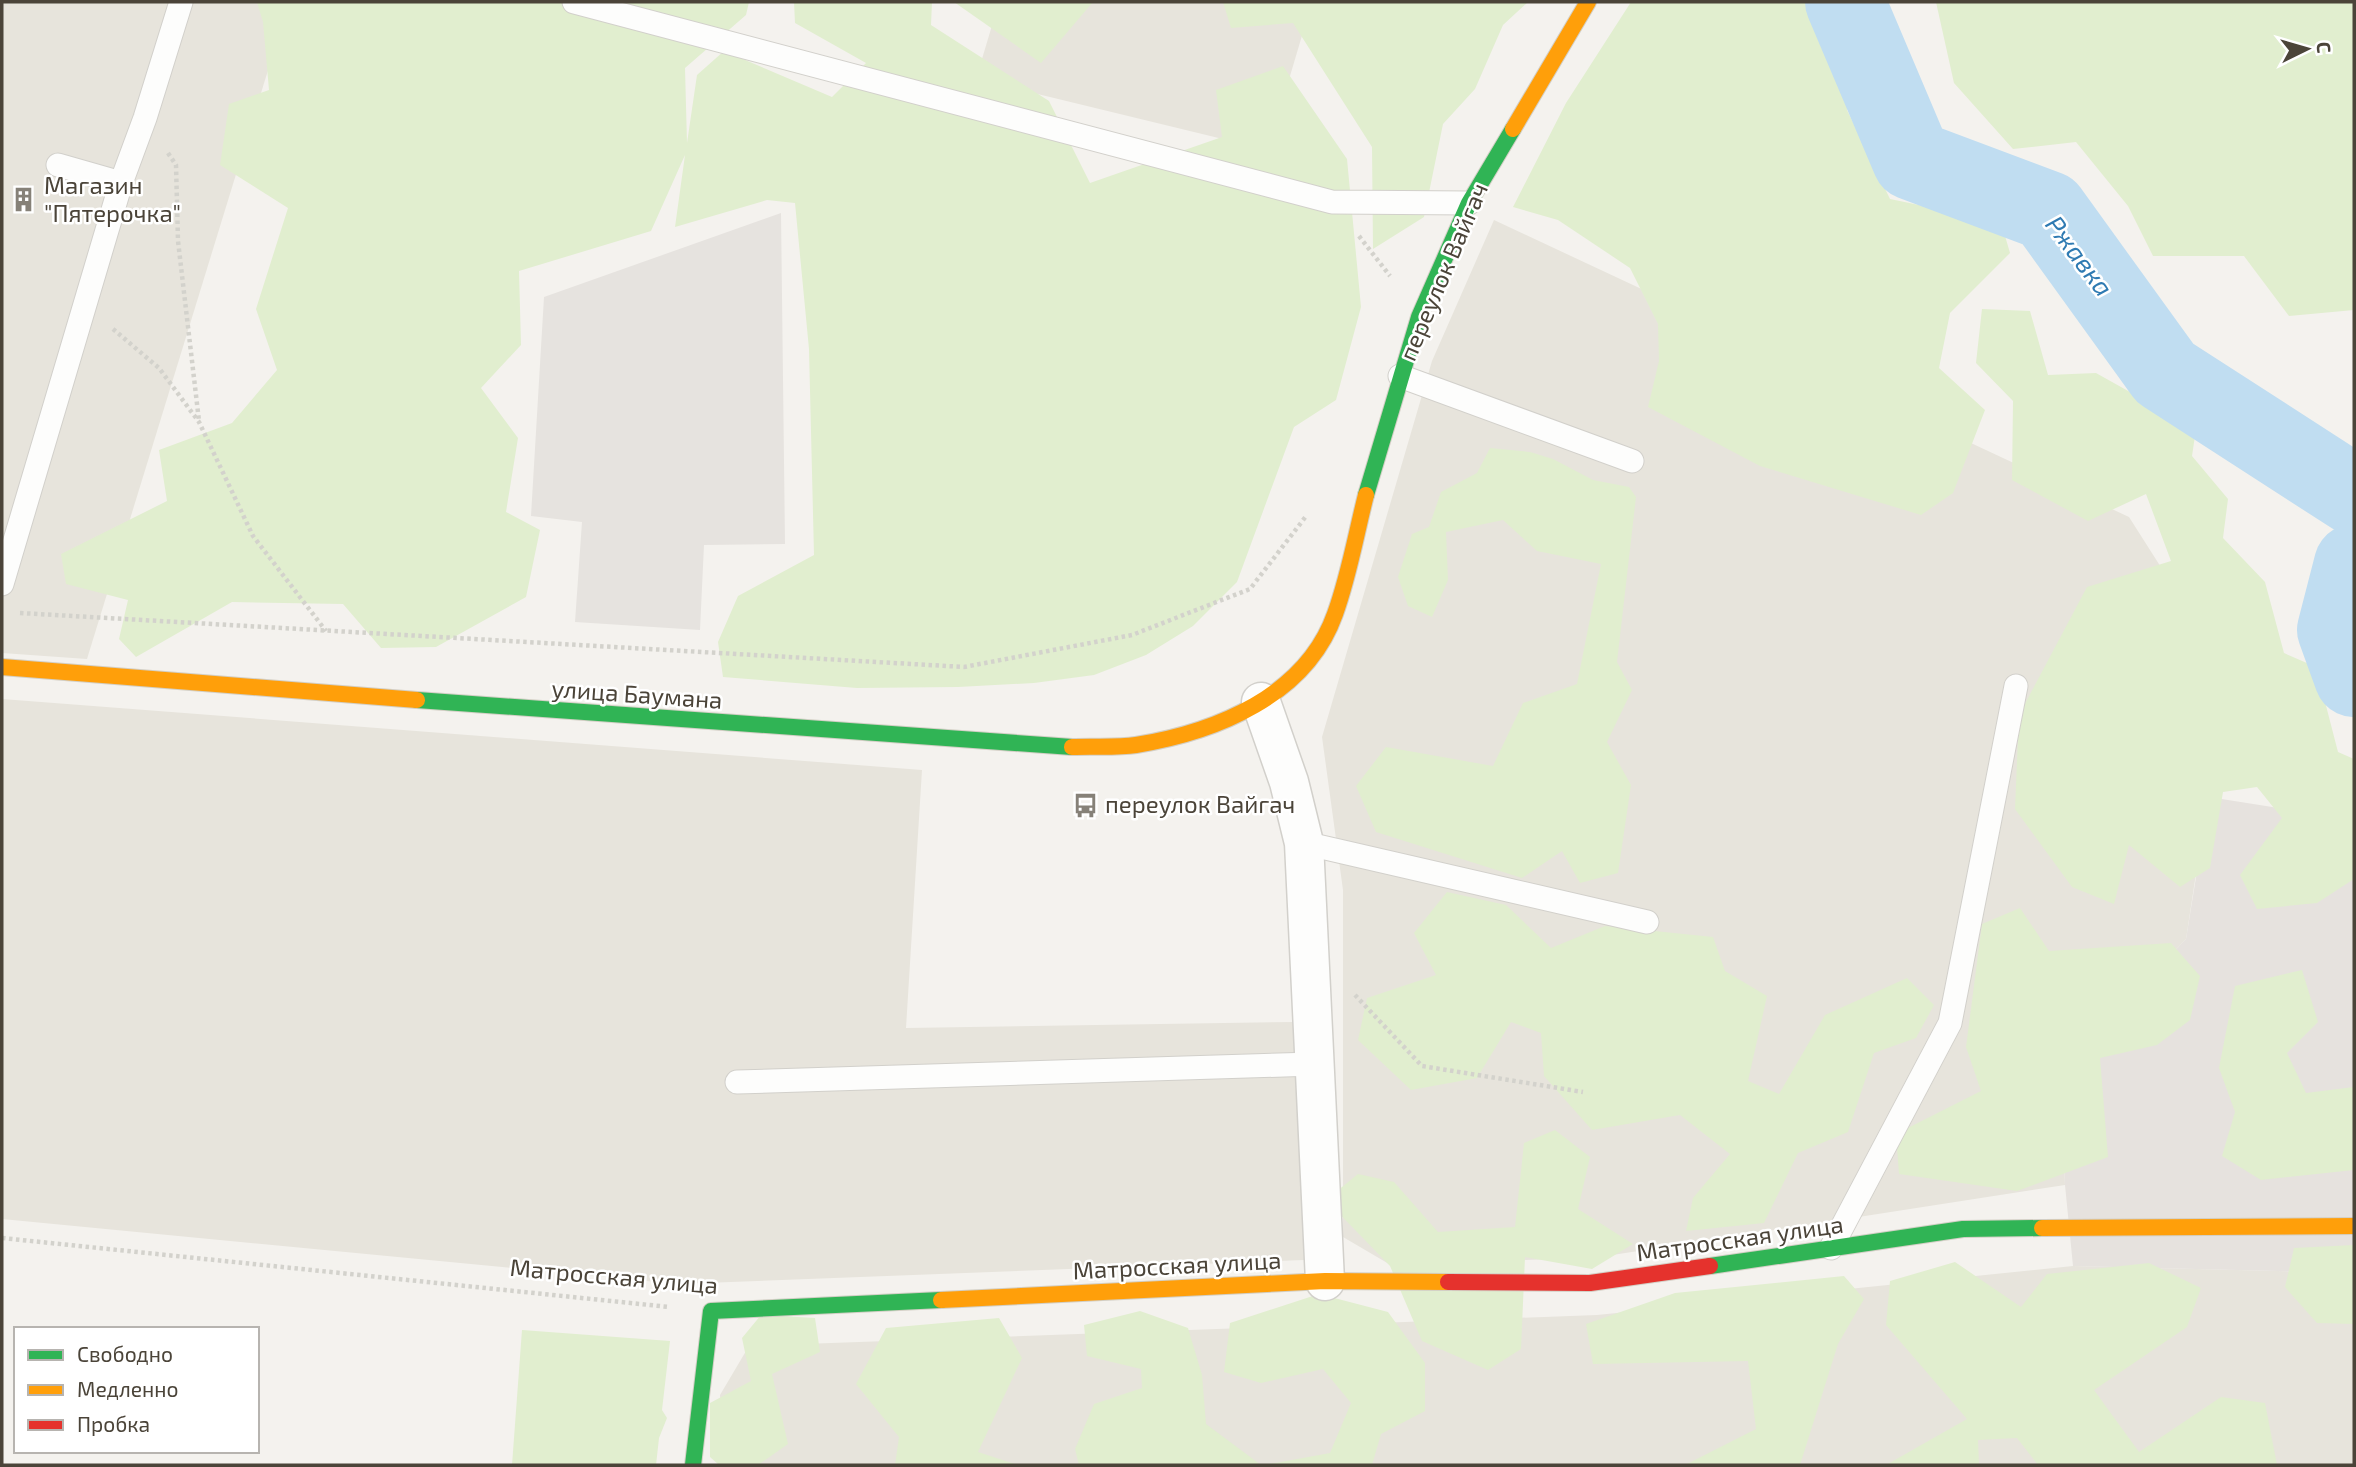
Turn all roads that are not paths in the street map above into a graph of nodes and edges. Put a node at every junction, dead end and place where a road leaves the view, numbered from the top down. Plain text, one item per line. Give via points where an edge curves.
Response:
1 (181, 2) edge
2 (574, 2) edge
3 (1585, 6) edge
4 (58, 165) dead end
5 (121, 183) junction
6 (1469, 203) junction
7 (1400, 376) junction
8 (1632, 461) dead end
9 (2, 584) edge
10 (2, 667) edge
11 (2016, 686) dead end
12 (1261, 702) junction
13 (1304, 843) junction
14 (1647, 922) dead end
15 (1314, 1064) junction
16 (737, 1082) dead end
17 (2354, 1226) edge
18 (1832, 1248) junction
19 (1325, 1281) junction
20 (693, 1465) edge

1 - 5 lane
2 - 6 lane via 1332,202
3 - 6 street, переулок Вайгач
4 - 5 lane
5 - 9 lane
6 - 7 street, переулок Вайгач via 1419,317
7 - 8 lane
7 - 12 street, переулок Вайгач via 1335,615 1309,663
10 - 12 street, улица Баумана via 677,721 1089,748 1178,737 1219,725
11 - 18 lane via 1950,1023
12 - 13 street via 1290,782
13 - 14 lane
13 - 15 street
15 - 16 lane
15 - 19 street
17 - 18 street, Матросская улица via 1963,1229
18 - 19 street, Матросская улица via 1590,1283
19 - 20 street, Матросская улица via 711,1311

